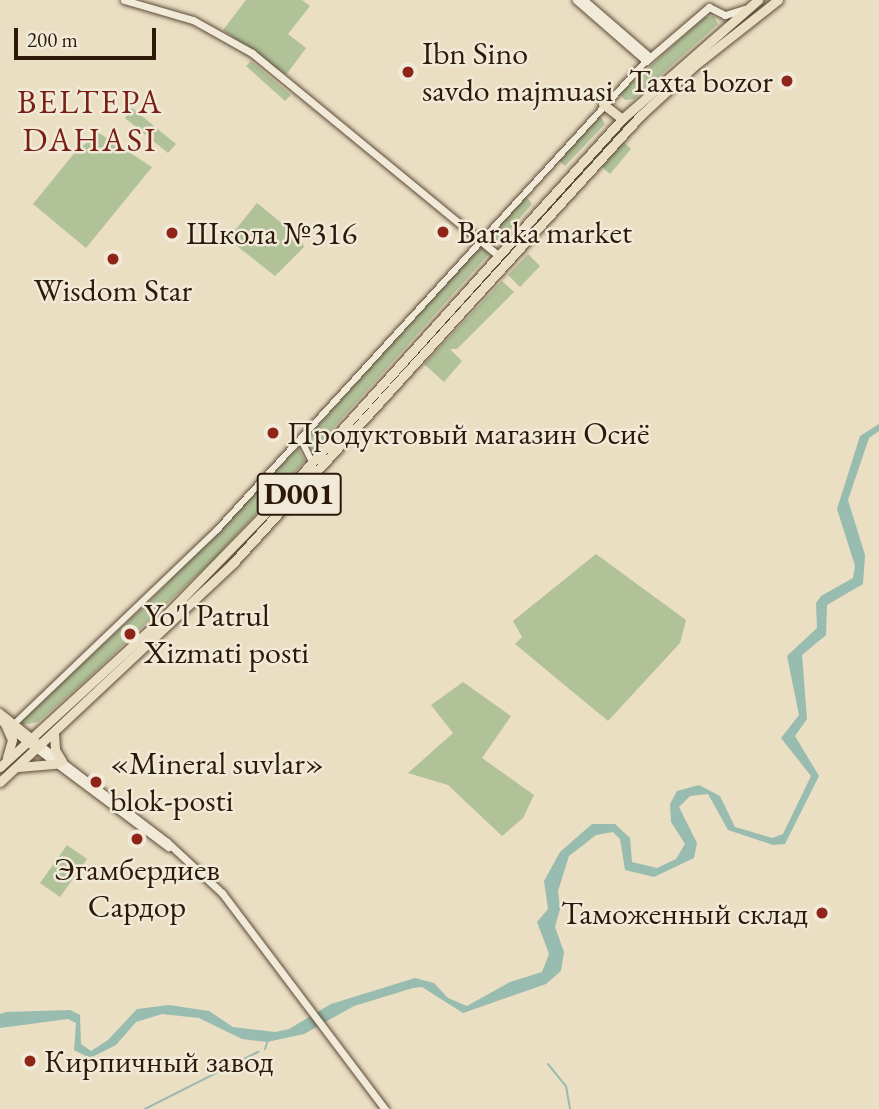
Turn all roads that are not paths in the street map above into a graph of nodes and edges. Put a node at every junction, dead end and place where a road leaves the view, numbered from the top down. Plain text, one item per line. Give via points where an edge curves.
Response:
1 (124, 0) edge
2 (576, 0) edge
3 (584, 0) edge
4 (758, 0) edge
5 (778, 0) edge
6 (745, 9) junction
7 (725, 15) junction
8 (723, 27) junction
9 (648, 59) junction
10 (603, 104) junction
11 (622, 119) junction
12 (535, 212) junction
13 (544, 220) junction
14 (481, 241) junction
15 (497, 254) junction
16 (426, 333) junction
17 (436, 341) junction
18 (301, 440) junction
19 (312, 461) junction
20 (266, 512) junction
21 (275, 520) junction
22 (0, 713) edge
23 (6, 723) edge
24 (54, 734) junction
25 (30, 740) junction
26 (39, 747) junction
27 (59, 763) junction
28 (1, 766) edge
29 (16, 767) junction
30 (0, 782) edge
31 (385, 1109) edge

1 - 14 main road via 196,22 252,53
2 - 9 main road
3 - 9 main road
4 - 6 highway, D001
5 - 13 highway, D001 via 654,102
6 - 7 main road
6 - 8 highway, D001
7 - 8 main road
7 - 9 main road via 709,7
8 - 11 highway, D001
9 - 10 street
10 - 11 highway
10 - 14 street
11 - 12 highway, D001
12 - 13 highway
12 - 15 highway, D001
13 - 17 highway, D001
14 - 15 main road
14 - 18 street
15 - 16 highway, D001
16 - 17 highway
16 - 19 highway, D001
17 - 21 highway, D001
18 - 19 street
18 - 23 street via 158,589
19 - 20 highway, D001
20 - 21 highway via 268,519
20 - 25 highway, D001 via 179,602
21 - 24 highway, D001 via 183,615
22 - 23 main road
23 - 25 main road
23 - 28 highway via 12,740
24 - 26 highway, D001
24 - 27 highway
25 - 26 main road
25 - 28 highway, D001
26 - 27 main road
26 - 29 highway, D001
27 - 29 highway
27 - 31 main road via 222,893
29 - 30 highway, D001

